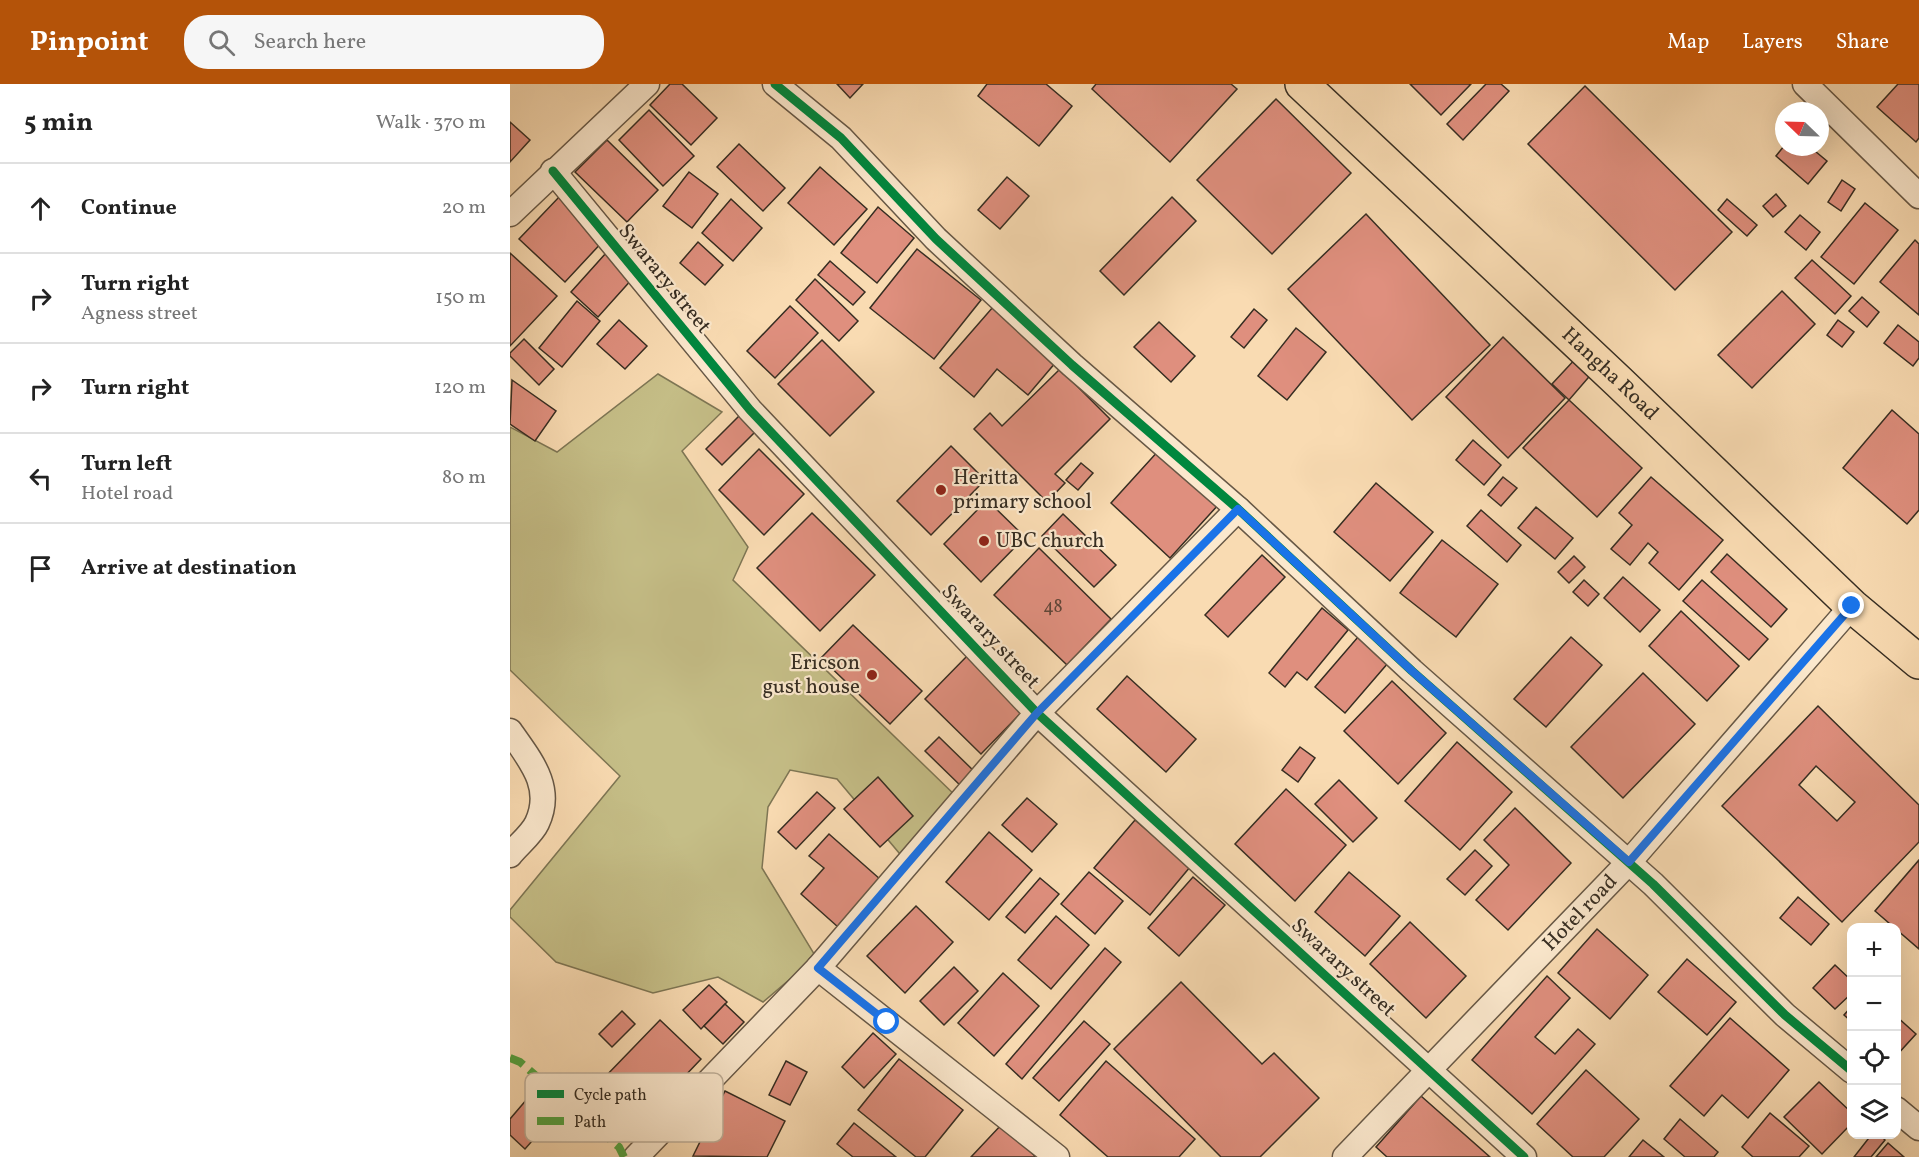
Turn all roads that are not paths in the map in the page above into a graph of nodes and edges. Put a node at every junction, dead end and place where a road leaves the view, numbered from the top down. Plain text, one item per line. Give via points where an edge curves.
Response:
1 (647, 84) edge
2 (775, 84) edge
3 (1302, 84) edge
4 (1805, 84) edge
5 (553, 171) junction
6 (1919, 196) edge
7 (510, 214) edge
8 (1238, 509) junction
9 (1852, 606) junction
10 (1919, 662) edge
11 (1037, 713) junction
12 (510, 731) edge
13 (510, 855) edge
14 (1629, 862) junction
15 (818, 968) junction
16 (1847, 1068) edge
17 (1427, 1071) junction
18 (717, 1073) edge
19 (1901, 1113) edge
20 (1919, 1128) edge
21 (650, 1142) edge
22 (636, 1157) edge
23 (1057, 1157) edge
24 (1345, 1157) edge
25 (1524, 1157) edge

1 - 5 street
2 - 8 street via 841,138 936,239 1072,365
3 - 9 highway, Hangha Road
4 - 6 street
5 - 7 street
5 - 11 street, Swarary street via 750,410
8 - 11 street
8 - 14 street via 1412,671
9 - 10 highway, Hangha Road
9 - 14 street, Hotel road
11 - 15 street
11 - 17 street, Swarary street
12 - 13 street via 540,774 544,800 537,824
14 - 16 street via 1785,1015
14 - 17 street, Hotel road
15 - 18 street
15 - 23 street
17 - 24 street, Hotel road
17 - 25 street, Swarary street
19 - 20 street
21 - 22 street

